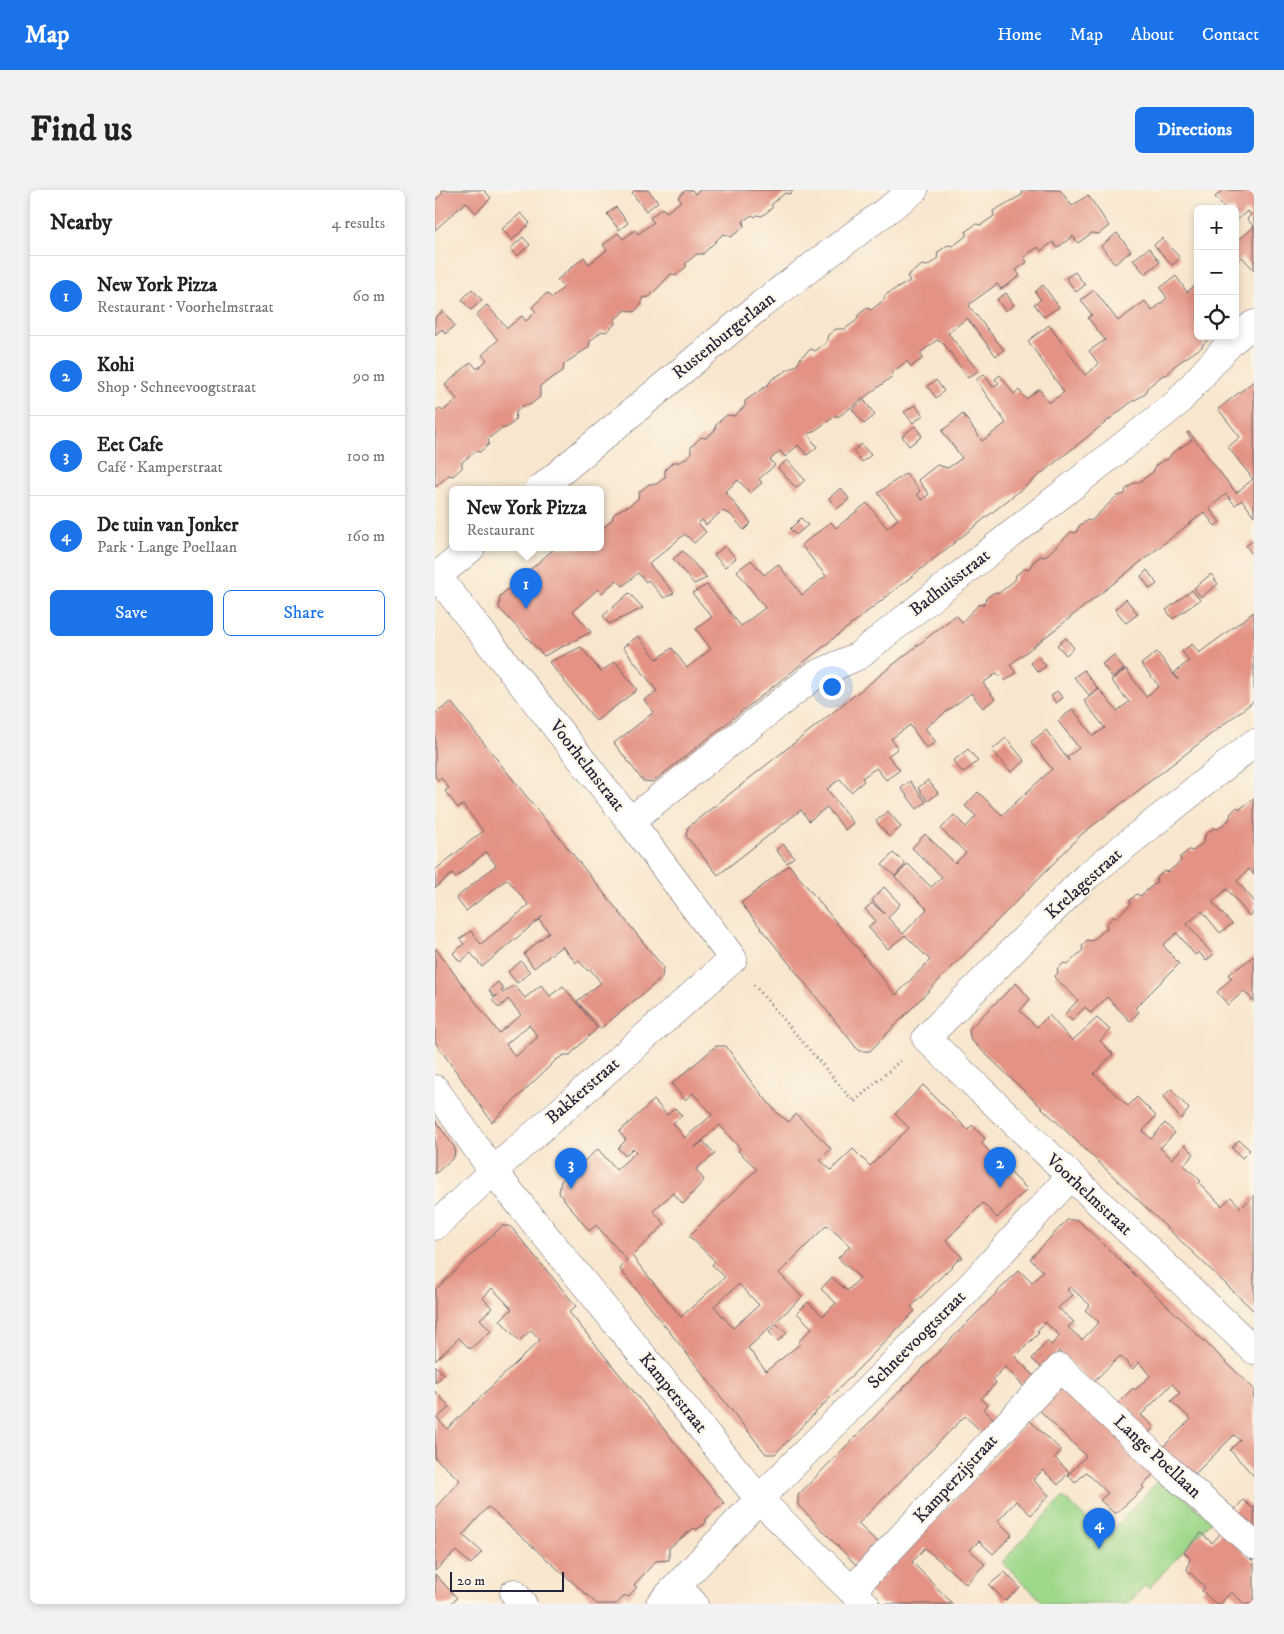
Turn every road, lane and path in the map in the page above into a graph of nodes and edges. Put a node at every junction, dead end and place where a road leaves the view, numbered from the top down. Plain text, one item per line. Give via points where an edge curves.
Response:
1 (914, 190) edge
2 (1254, 324) edge
3 (544, 486) edge
4 (467, 551) edge
5 (436, 577) edge
6 (1254, 744) edge
7 (630, 821) junction
8 (733, 959) junction
9 (926, 1038) junction
10 (435, 1089) edge
11 (493, 1171) junction
12 (1070, 1177) junction
13 (435, 1226) edge
14 (1254, 1350) edge
15 (1060, 1368) joint
16 (759, 1499) junction
17 (1254, 1545) edge
18 (858, 1597) edge
19 (677, 1598) edge

1 - 3 street, Rustenburgerlaan via 762,304
2 - 7 street, Badhuisstraat via 1232,341 1177,403 858,656 815,675
4 - 5 street
5 - 7 street, Voorhelmstraat
6 - 9 street, Krelagestraat via 1087,876
7 - 8 street, Voorhelmstraat
8 - 9 path via 854,1102
8 - 11 street, Bakkerstraat
9 - 12 street, Voorhelmstraat
10 - 11 street, Kamperstraat
11 - 13 street, Bakkerstraat
11 - 16 street, Kamperstraat
12 - 14 street, Voorhelmstraat
12 - 16 street, Schneevoogtstraat via 964,1293
15 - 17 street, Lange Poellaan
15 - 18 street, Kamperzijstraat
16 - 18 street, Kamperstraat
16 - 19 street, Schneevoogtstraat

